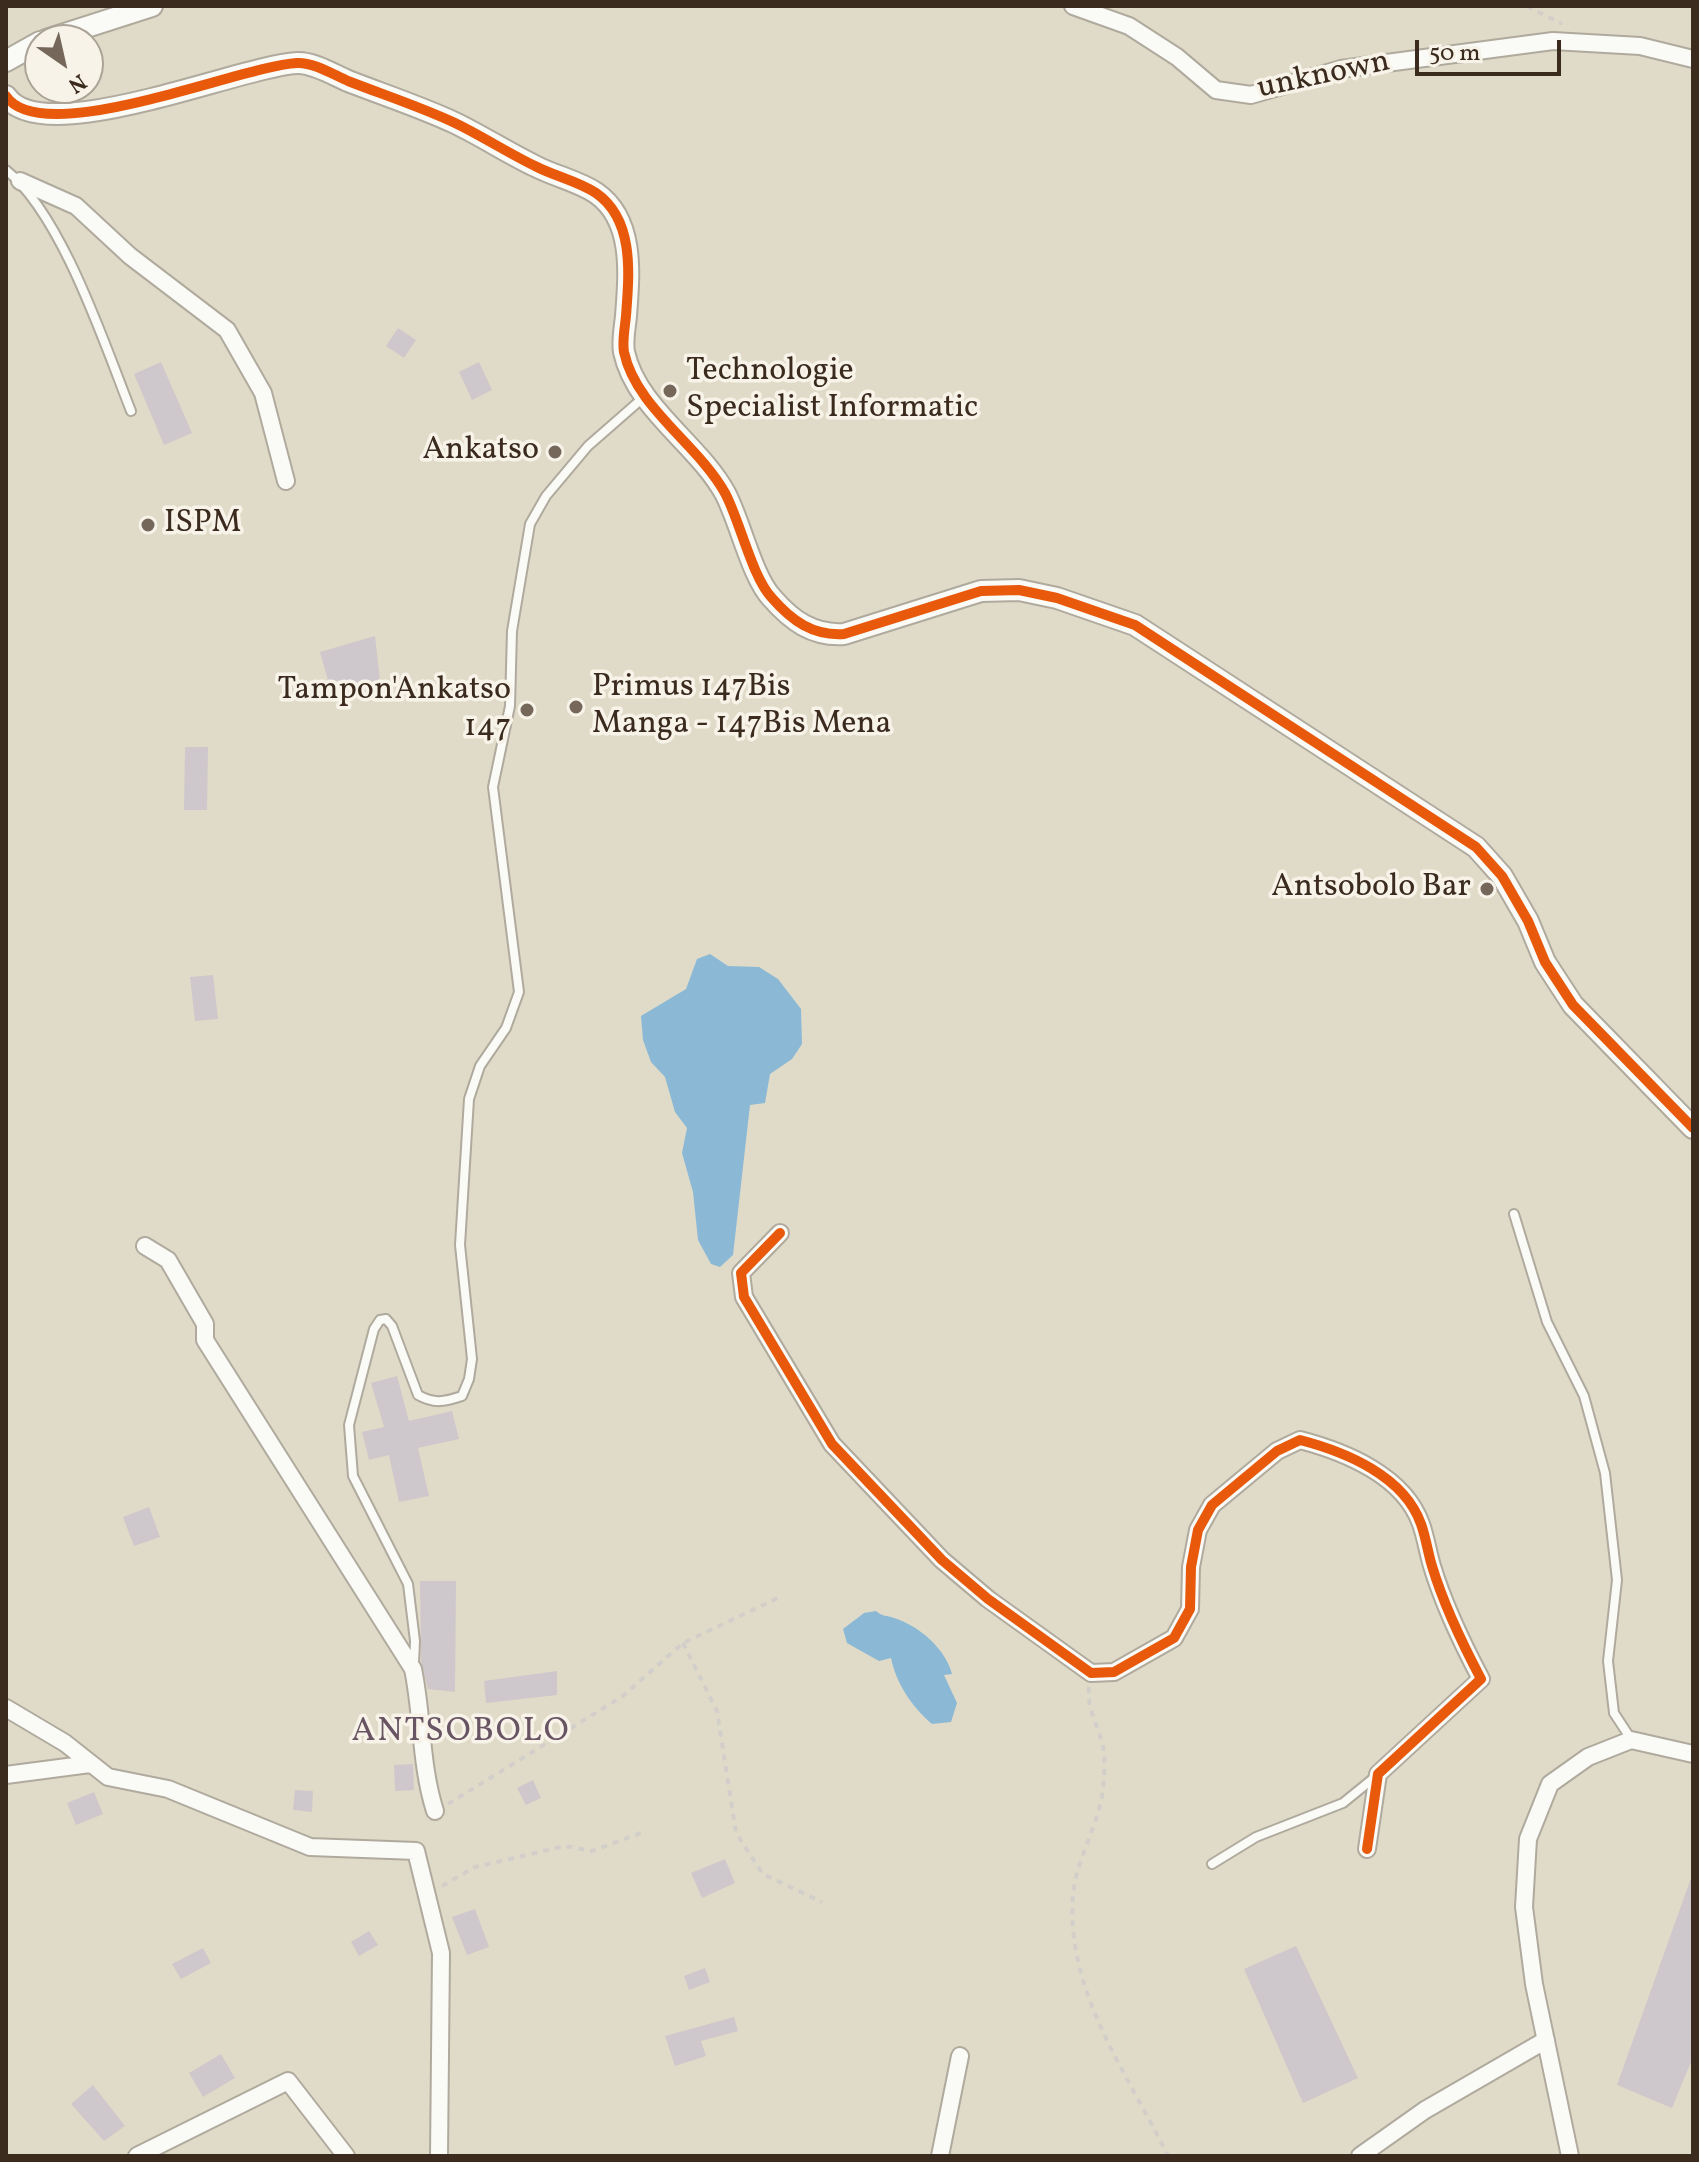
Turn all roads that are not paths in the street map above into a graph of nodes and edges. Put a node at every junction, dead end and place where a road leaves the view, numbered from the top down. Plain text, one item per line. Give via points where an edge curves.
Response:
1 (152, 6) edge
2 (1073, 6) edge
3 (96, 24) edge
4 (24, 51) edge
5 (1693, 59) edge
6 (6, 61) edge
7 (6, 96) edge
8 (6, 170) edge
9 (20, 181) junction
10 (644, 397) junction
11 (131, 411) dead end
12 (286, 481) dead end
13 (1693, 1128) edge
14 (1514, 1214) dead end
15 (780, 1233) dead end
16 (145, 1246) dead end
17 (413, 1669) junction
18 (6, 1708) edge
19 (1631, 1740) junction
20 (1693, 1754) edge
21 (90, 1764) junction
22 (1378, 1774) junction
23 (6, 1775) edge
24 (435, 1811) road end
25 (1367, 1849) dead end
26 (1212, 1864) dead end
27 (1546, 2040) junction
28 (960, 2056) dead end
29 (137, 2156) edge
30 (346, 2156) edge
31 (439, 2156) edge
32 (940, 2156) edge
33 (1360, 2156) edge
34 (1570, 2156) edge

1 - 3 street
2 - 5 street, unknown via 1129,26 1216,90 1251,95 1341,69 1553,41 1640,46
4 - 6 street
7 - 10 street via 21,108 50,114 106,111 301,62 454,123 595,193 612,207 622,224 628,263 623,349
8 - 9 lane
9 - 11 lane via 72,264
9 - 12 street via 76,206 130,256 227,330 263,393
10 - 13 street via 725,492 768,595 808,629 844,634 981,591 1019,590 1057,598 1135,625 1459,833 1502,876 1573,1005
10 - 17 lane via 588,446 530,524 512,631 510,706 493,787 519,992 506,1028 480,1066 469,1099 460,1245 472,1359 469,1379 462,1396 432,1402 418,1395 392,1326 380,1320 349,1425 353,1476 408,1584
14 - 19 lane via 1547,1322 1584,1396 1605,1473 1617,1580 1608,1661 1614,1713
15 - 22 street via 741,1273 744,1297 832,1444 942,1560 1091,1673 1114,1672 1174,1638 1190,1609 1198,1530 1212,1505 1277,1451 1300,1440 1381,1473 1421,1522 1455,1629 1481,1679
16 - 17 street via 168,1260 205,1324 205,1340
17 - 24 street via 425,1782
18 - 21 street
19 - 20 street
19 - 27 street via 1588,1757 1550,1784 1528,1839 1524,1907
21 - 23 street
21 - 31 street via 108,1777 168,1789 310,1847 416,1851 441,1953
22 - 25 street
22 - 26 lane via 1343,1803 1256,1837
27 - 33 street via 1425,2110
27 - 34 street
28 - 32 street
29 - 30 street via 288,2081

